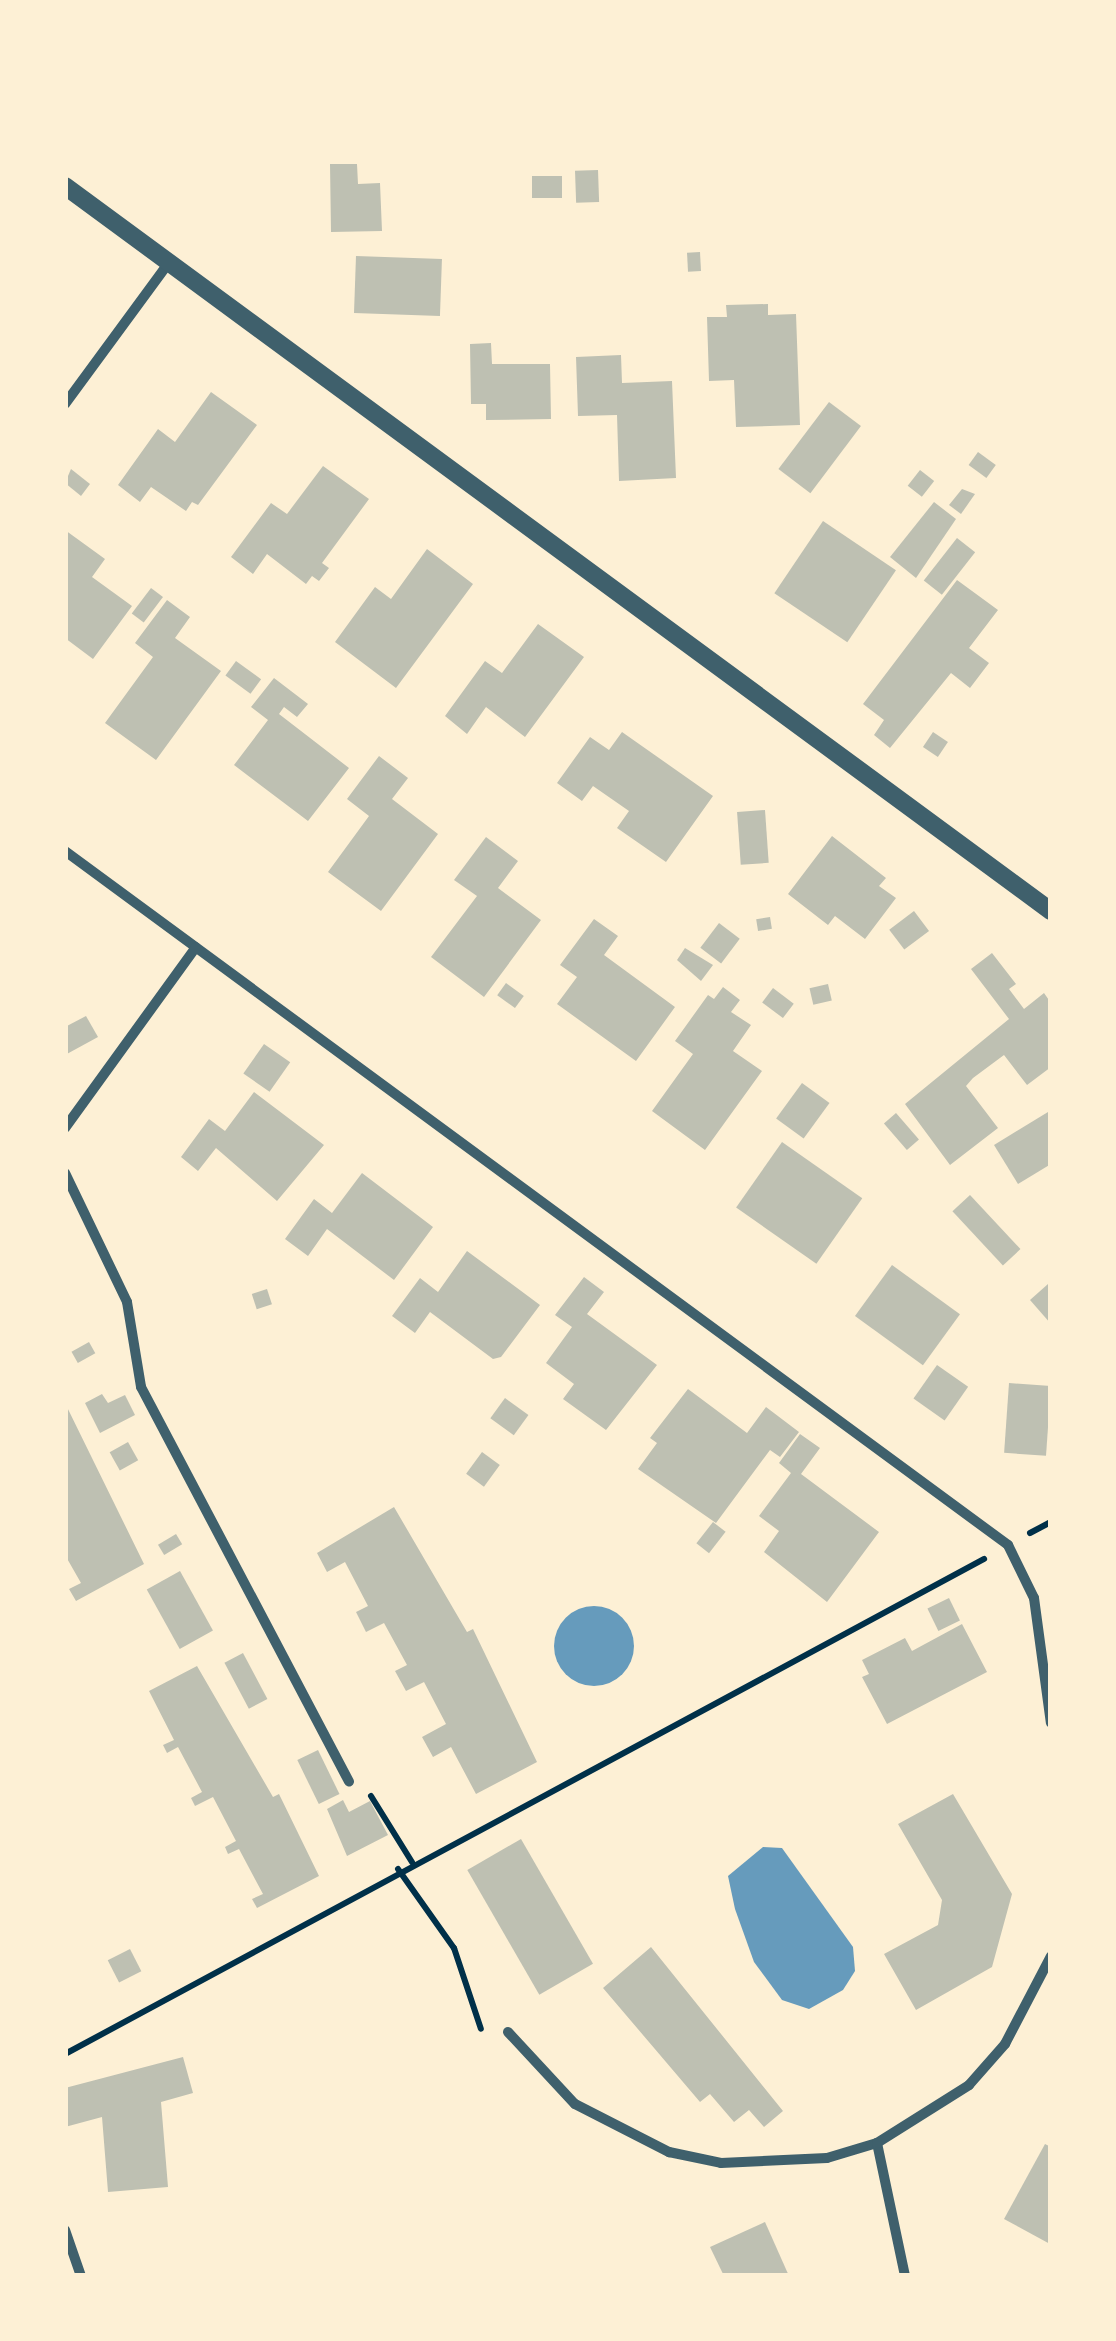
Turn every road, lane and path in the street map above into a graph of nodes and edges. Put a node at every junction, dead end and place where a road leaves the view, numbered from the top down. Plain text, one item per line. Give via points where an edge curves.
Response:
1 (65, 186) edge
2 (168, 264) junction
3 (65, 404) edge
4 (65, 851) edge
5 (1051, 911) edge
6 (196, 947) junction
7 (65, 1128) edge
8 (65, 1173) edge
9 (980, 1560) dead end
10 (1051, 1724) edge
11 (349, 1782) dead end
12 (380, 1801) dead end
13 (412, 1862) junction
14 (398, 1869) junction
15 (1051, 1956) edge
16 (508, 2032) joint
17 (65, 2054) edge
18 (877, 2143) junction
19 (65, 2230) edge
20 (81, 2276) edge
21 (905, 2276) edge

1 - 2 street
2 - 3 street
2 - 5 street
4 - 6 street
6 - 7 street
6 - 10 street via 1008,1545 1034,1598
8 - 11 street via 127,1302 141,1387
9 - 13 path
12 - 13 path
13 - 14 path
14 - 16 path via 454,1948 476,2024 494,2036
14 - 17 path
15 - 18 street via 1005,2044 969,2085
16 - 18 street via 575,2104 669,2152 774,2165
18 - 21 street
19 - 20 street

